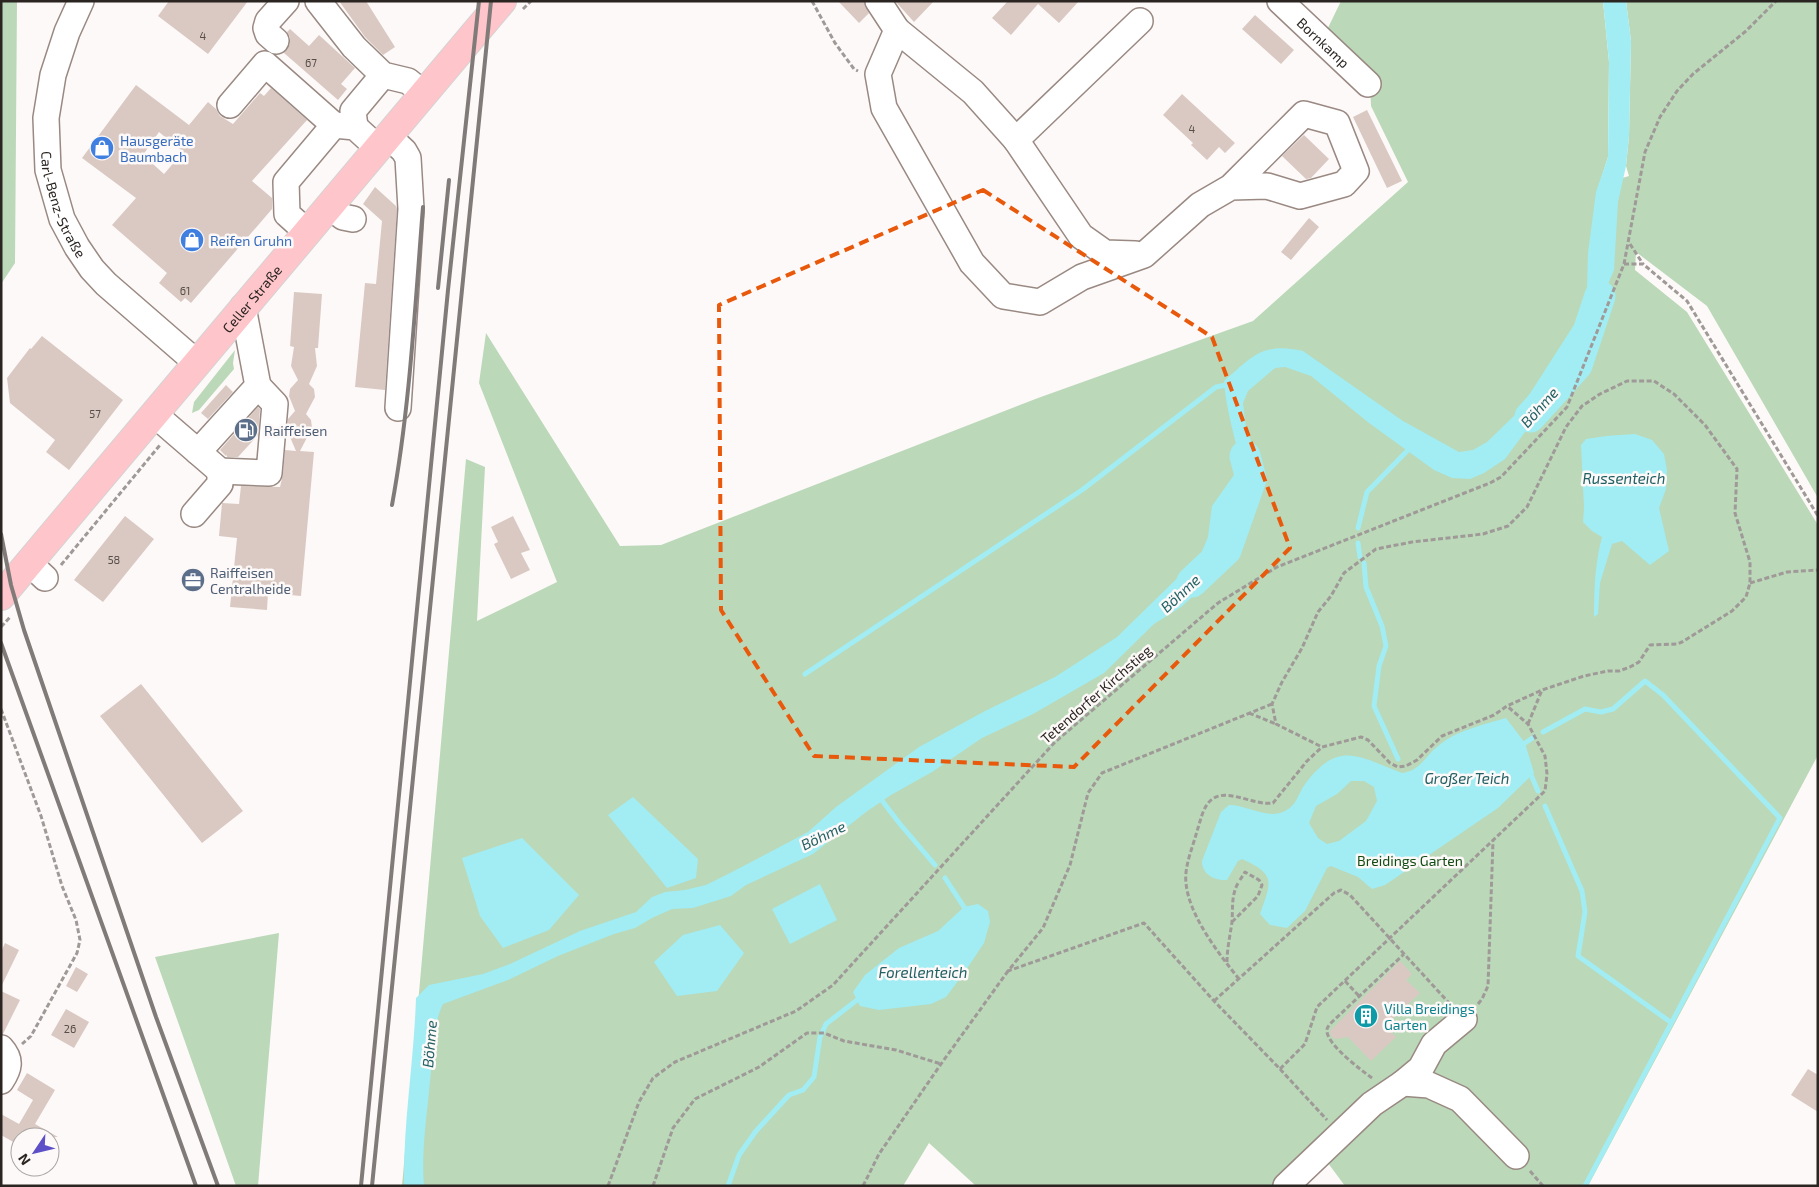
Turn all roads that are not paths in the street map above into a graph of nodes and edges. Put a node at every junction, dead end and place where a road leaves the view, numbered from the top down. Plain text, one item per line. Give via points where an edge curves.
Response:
1 (81, 1) edge
2 (286, 1) edge
3 (318, 1) edge
4 (502, 1) edge
5 (878, 1) edge
6 (1280, 1) edge
7 (1140, 21) dead end
8 (897, 30) junction
9 (276, 41) dead end
10 (383, 75) junction
11 (1368, 84) dead end
12 (424, 94) junction
13 (230, 105) dead end
14 (346, 115) junction
15 (1016, 140) junction
16 (383, 142) junction
17 (1231, 187) junction
18 (329, 206) junction
19 (353, 219) dead end
20 (307, 232) junction
21 (1144, 254) junction
22 (243, 307) junction
23 (197, 363) junction
24 (256, 375) junction
25 (398, 408) dead end
26 (161, 420) junction
27 (192, 447) junction
28 (220, 471) junction
29 (194, 514) dead end
30 (1, 596) edge
31 (1464, 1019) road end
32 (4, 1052) edge
33 (1, 1081) edge
34 (1397, 1087) junction
35 (1516, 1156) dead end
36 (1286, 1186) edge

1 - 23 street, Carl-Benz-Straße via 53,75 46,118 48,170 62,219 77,247 106,284
2 - 9 street via 266,28
3 - 10 street via 354,47
4 - 12 main road, Celler Straße
5 - 8 street
6 - 11 street, Bornkamp
7 - 15 street
8 - 15 street via 973,92
8 - 21 street via 878,74 884,108 972,263 1003,296 1040,302 1082,277
10 - 12 street via 408,81
10 - 14 street
12 - 16 main road, Celler Straße
13 - 14 street via 265,64
14 - 16 street
14 - 20 street via 286,182 287,214
15 - 21 street via 1082,236 1105,253
16 - 18 main road, Celler Straße
16 - 25 street via 404,151 408,158 411,209
17 - 17 street via 1267,186 1300,196 1344,184 1356,171 1338,123 1304,114
17 - 21 street via 1200,205
18 - 19 street via 343,217
18 - 20 main road, Celler Straße
20 - 22 main road, Celler Straße
22 - 23 main road, Celler Straße
22 - 24 street
23 - 26 main road, Celler Straße
24 - 27 street
24 - 28 street via 275,404 268,473
26 - 27 street
26 - 30 main road, Celler Straße via 37,571
27 - 28 street
28 - 29 street via 220,484
31 - 34 street via 1434,1044 1421,1068
32 - 33 street via 8,1070
34 - 35 street via 1430,1085 1460,1099
34 - 36 street via 1372,1104

